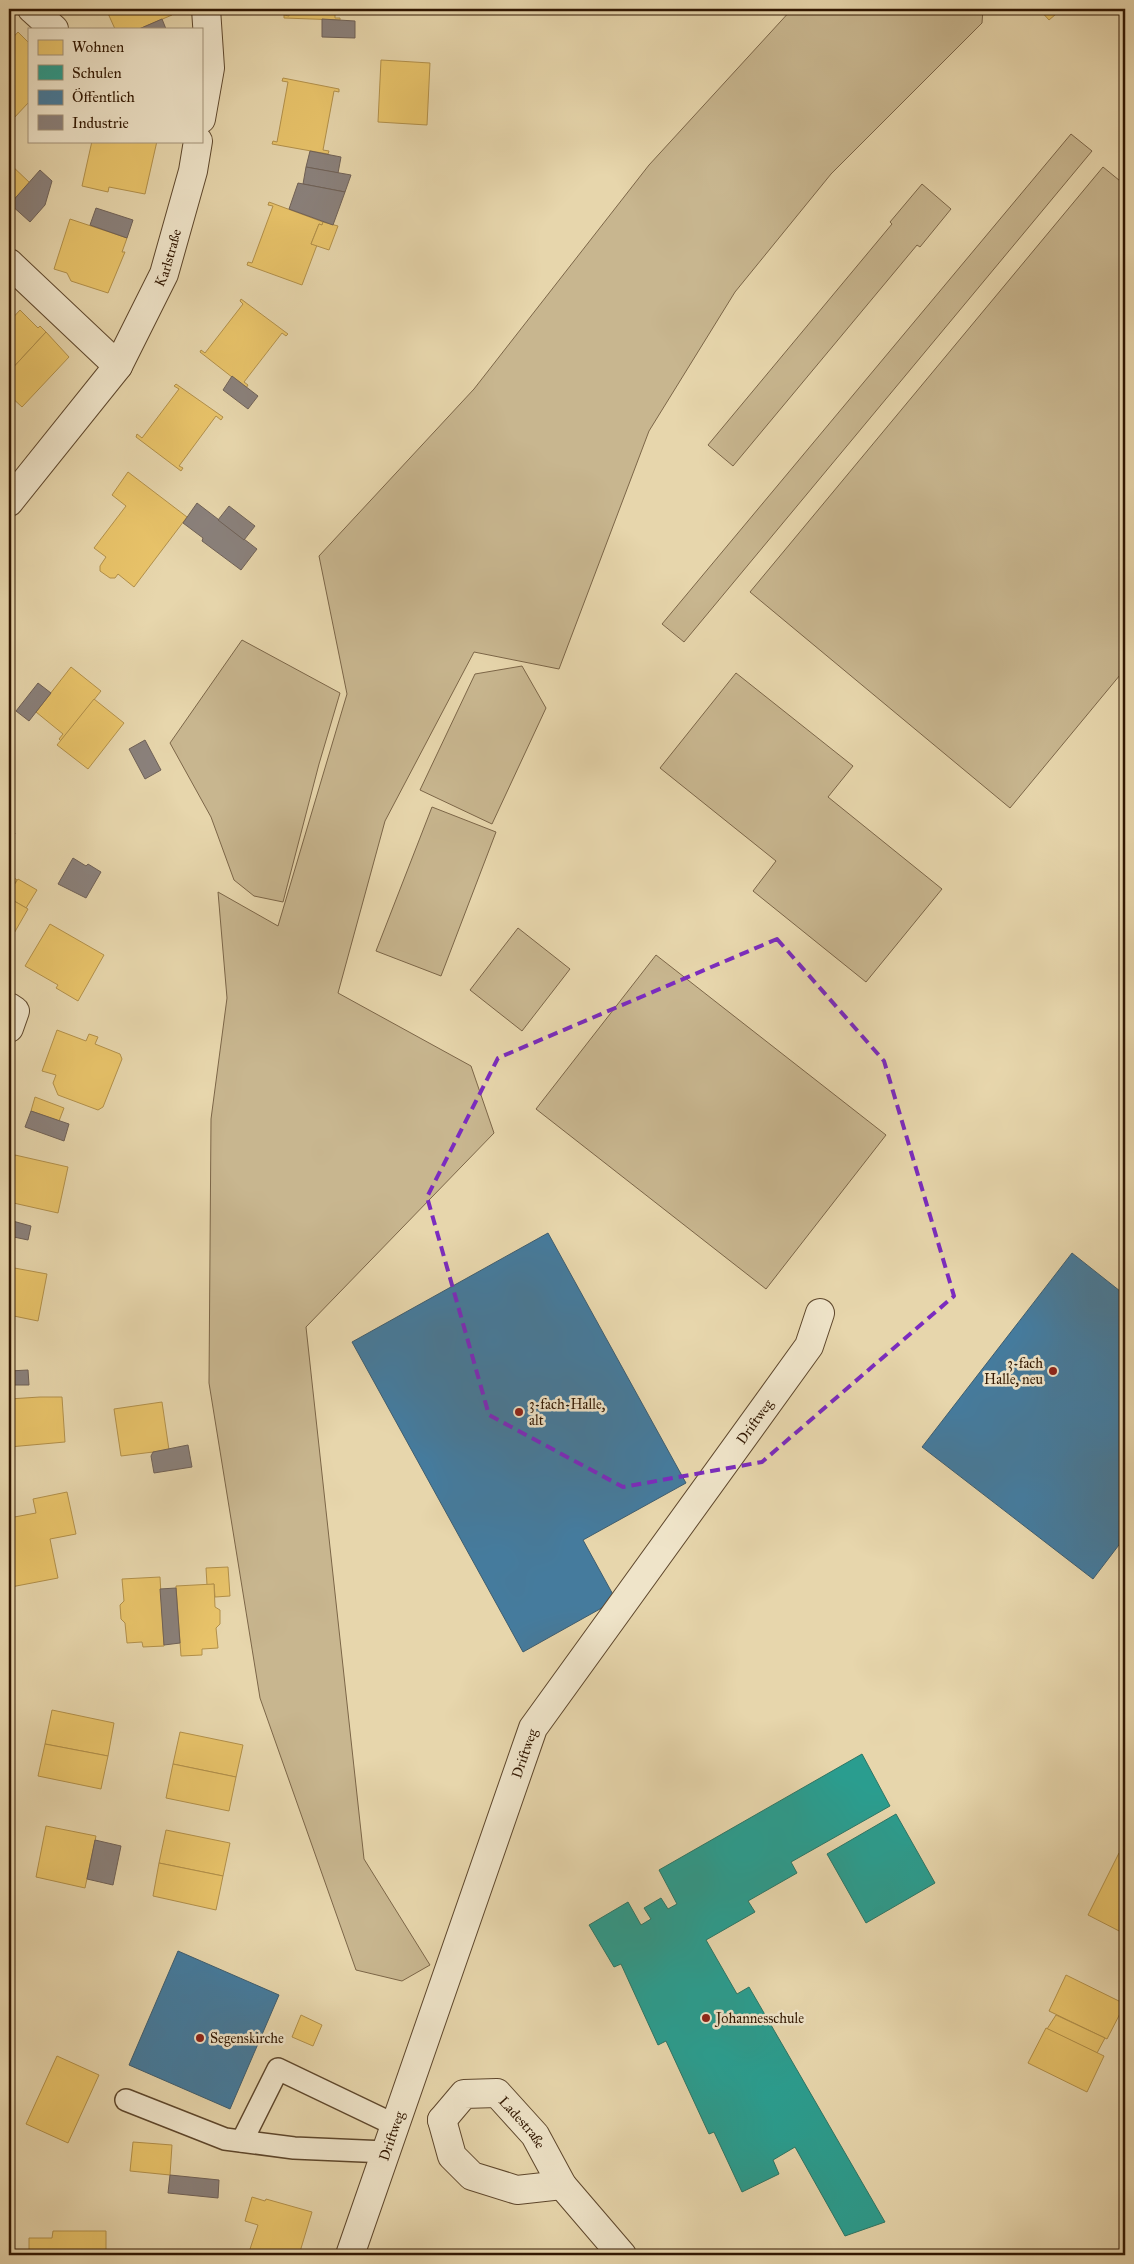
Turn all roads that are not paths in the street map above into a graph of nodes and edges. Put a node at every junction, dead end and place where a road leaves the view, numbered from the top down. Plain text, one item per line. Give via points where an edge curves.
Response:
1 (32, 9) edge
2 (206, 9) edge
3 (53, 28) edge
4 (205, 68) edge
5 (202, 106) edge
6 (198, 142) edge
7 (9, 263) edge
8 (118, 366) junction
9 (9, 502) edge
10 (9, 1007) edge
11 (9, 1028) edge
12 (820, 1314) dead end
13 (126, 2100) dead end
14 (399, 2116) junction
15 (442, 2120) junction
16 (242, 2142) junction
17 (386, 2152) junction
18 (562, 2185) junction
19 (350, 2255) edge
20 (622, 2255) edge

1 - 3 street
2 - 4 street
4 - 5 street
6 - 8 street, Karlstraße via 193,171 164,274
7 - 8 street
8 - 9 street, Karlstraße
10 - 11 street via 14,1011
12 - 14 street, Driftweg via 809,1346 533,1728
13 - 16 lane via 225,2139
14 - 15 street
14 - 16 lane via 278,2070
14 - 17 street, Driftweg
15 - 18 street via 452,2156 472,2176 517,2190
15 - 18 street, Ladestraße via 464,2094 497,2093 535,2135
16 - 17 lane
17 - 19 street, Driftweg
18 - 20 street, Ladestraße

